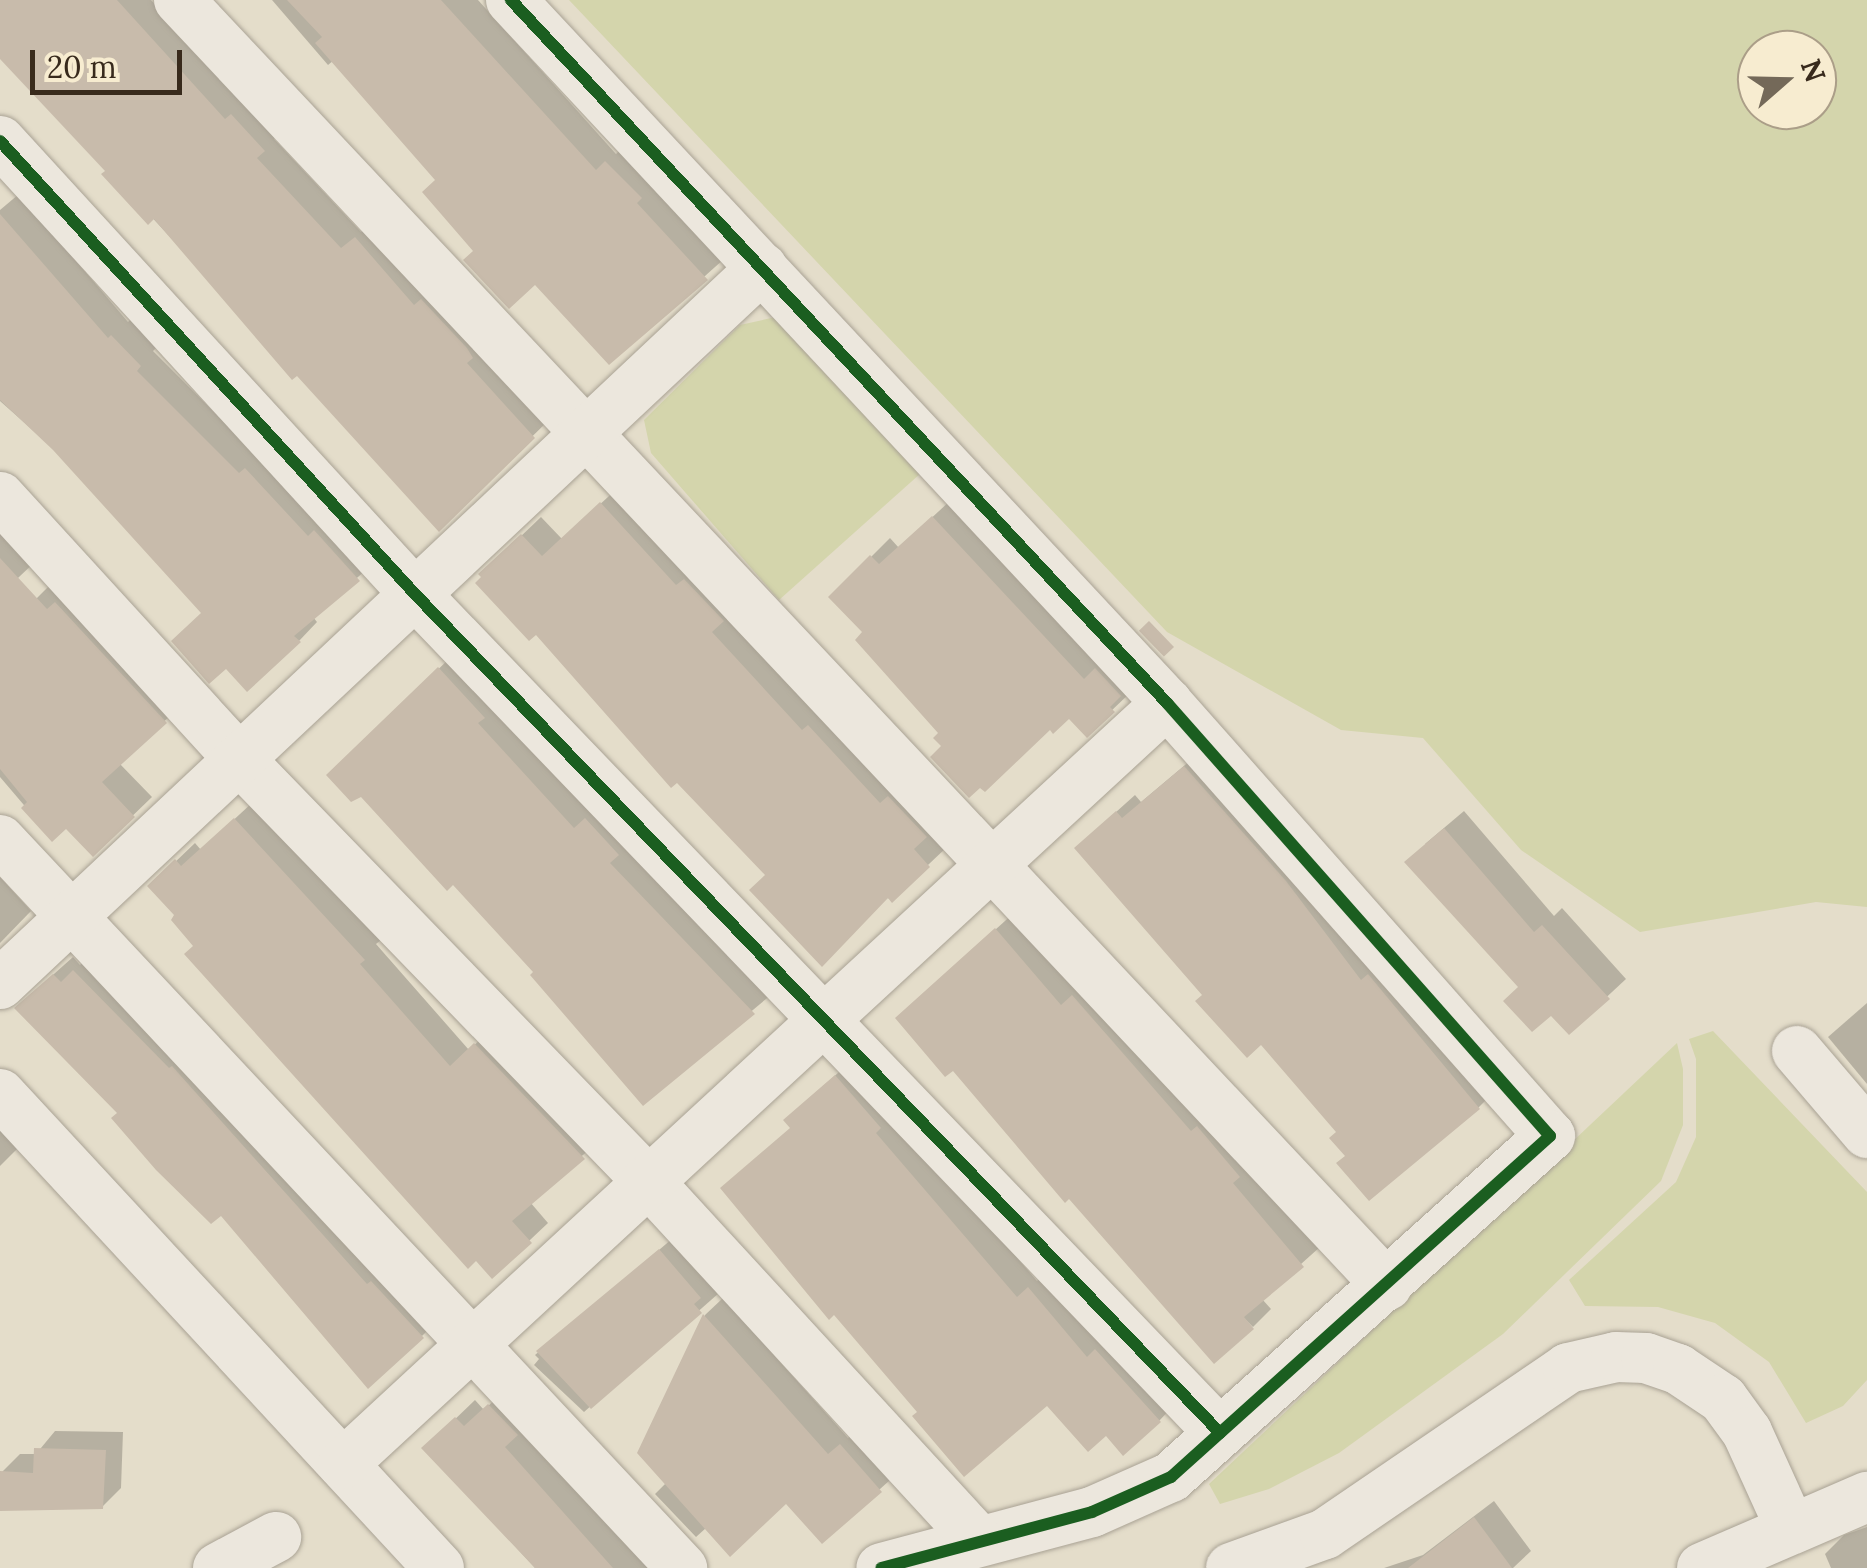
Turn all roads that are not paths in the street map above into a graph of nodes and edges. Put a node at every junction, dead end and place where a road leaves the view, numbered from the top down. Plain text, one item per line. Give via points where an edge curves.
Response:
1 (178, 0) edge
2 (511, 0) edge
3 (0, 141) edge
4 (762, 268) junction
5 (584, 436) junction
6 (0, 496) edge
7 (414, 594) junction
8 (1167, 703) junction
9 (239, 759) junction
10 (0, 840) edge
11 (990, 865) junction
12 (71, 916) junction
13 (0, 984) edge
14 (820, 1021) junction
15 (1797, 1052) dead end
16 (0, 1094) edge
17 (1867, 1133) edge
18 (646, 1180) junction
19 (1386, 1285) junction
20 (470, 1346) junction
21 (1220, 1434) junction
22 (343, 1464) junction
23 (1867, 1497) edge
24 (1790, 1528) junction
25 (276, 1537) dead end
26 (979, 1541) junction
27 (218, 1568) edge
28 (438, 1568) edge
29 (682, 1568) edge
30 (881, 1568) edge
31 (1231, 1568) edge
32 (1702, 1568) edge

1 - 5 street
2 - 4 street
3 - 7 street
4 - 5 street
4 - 8 street
5 - 7 street
5 - 11 street
6 - 9 street
7 - 9 street
7 - 14 street
8 - 11 street
8 - 19 street via 1550,1136
9 - 12 street
9 - 18 street
10 - 12 street
11 - 14 street
11 - 19 street
12 - 13 street
12 - 20 street
14 - 18 street
14 - 21 street
15 - 17 street
16 - 22 street
18 - 20 street
18 - 26 street
19 - 21 street
20 - 22 street
20 - 29 street
21 - 26 street via 1172,1477 1092,1512
22 - 28 street
23 - 24 street
24 - 31 street via 1747,1432 1723,1400 1678,1369 1616,1357 1568,1368 1325,1534
24 - 32 street
25 - 27 street
26 - 30 street

